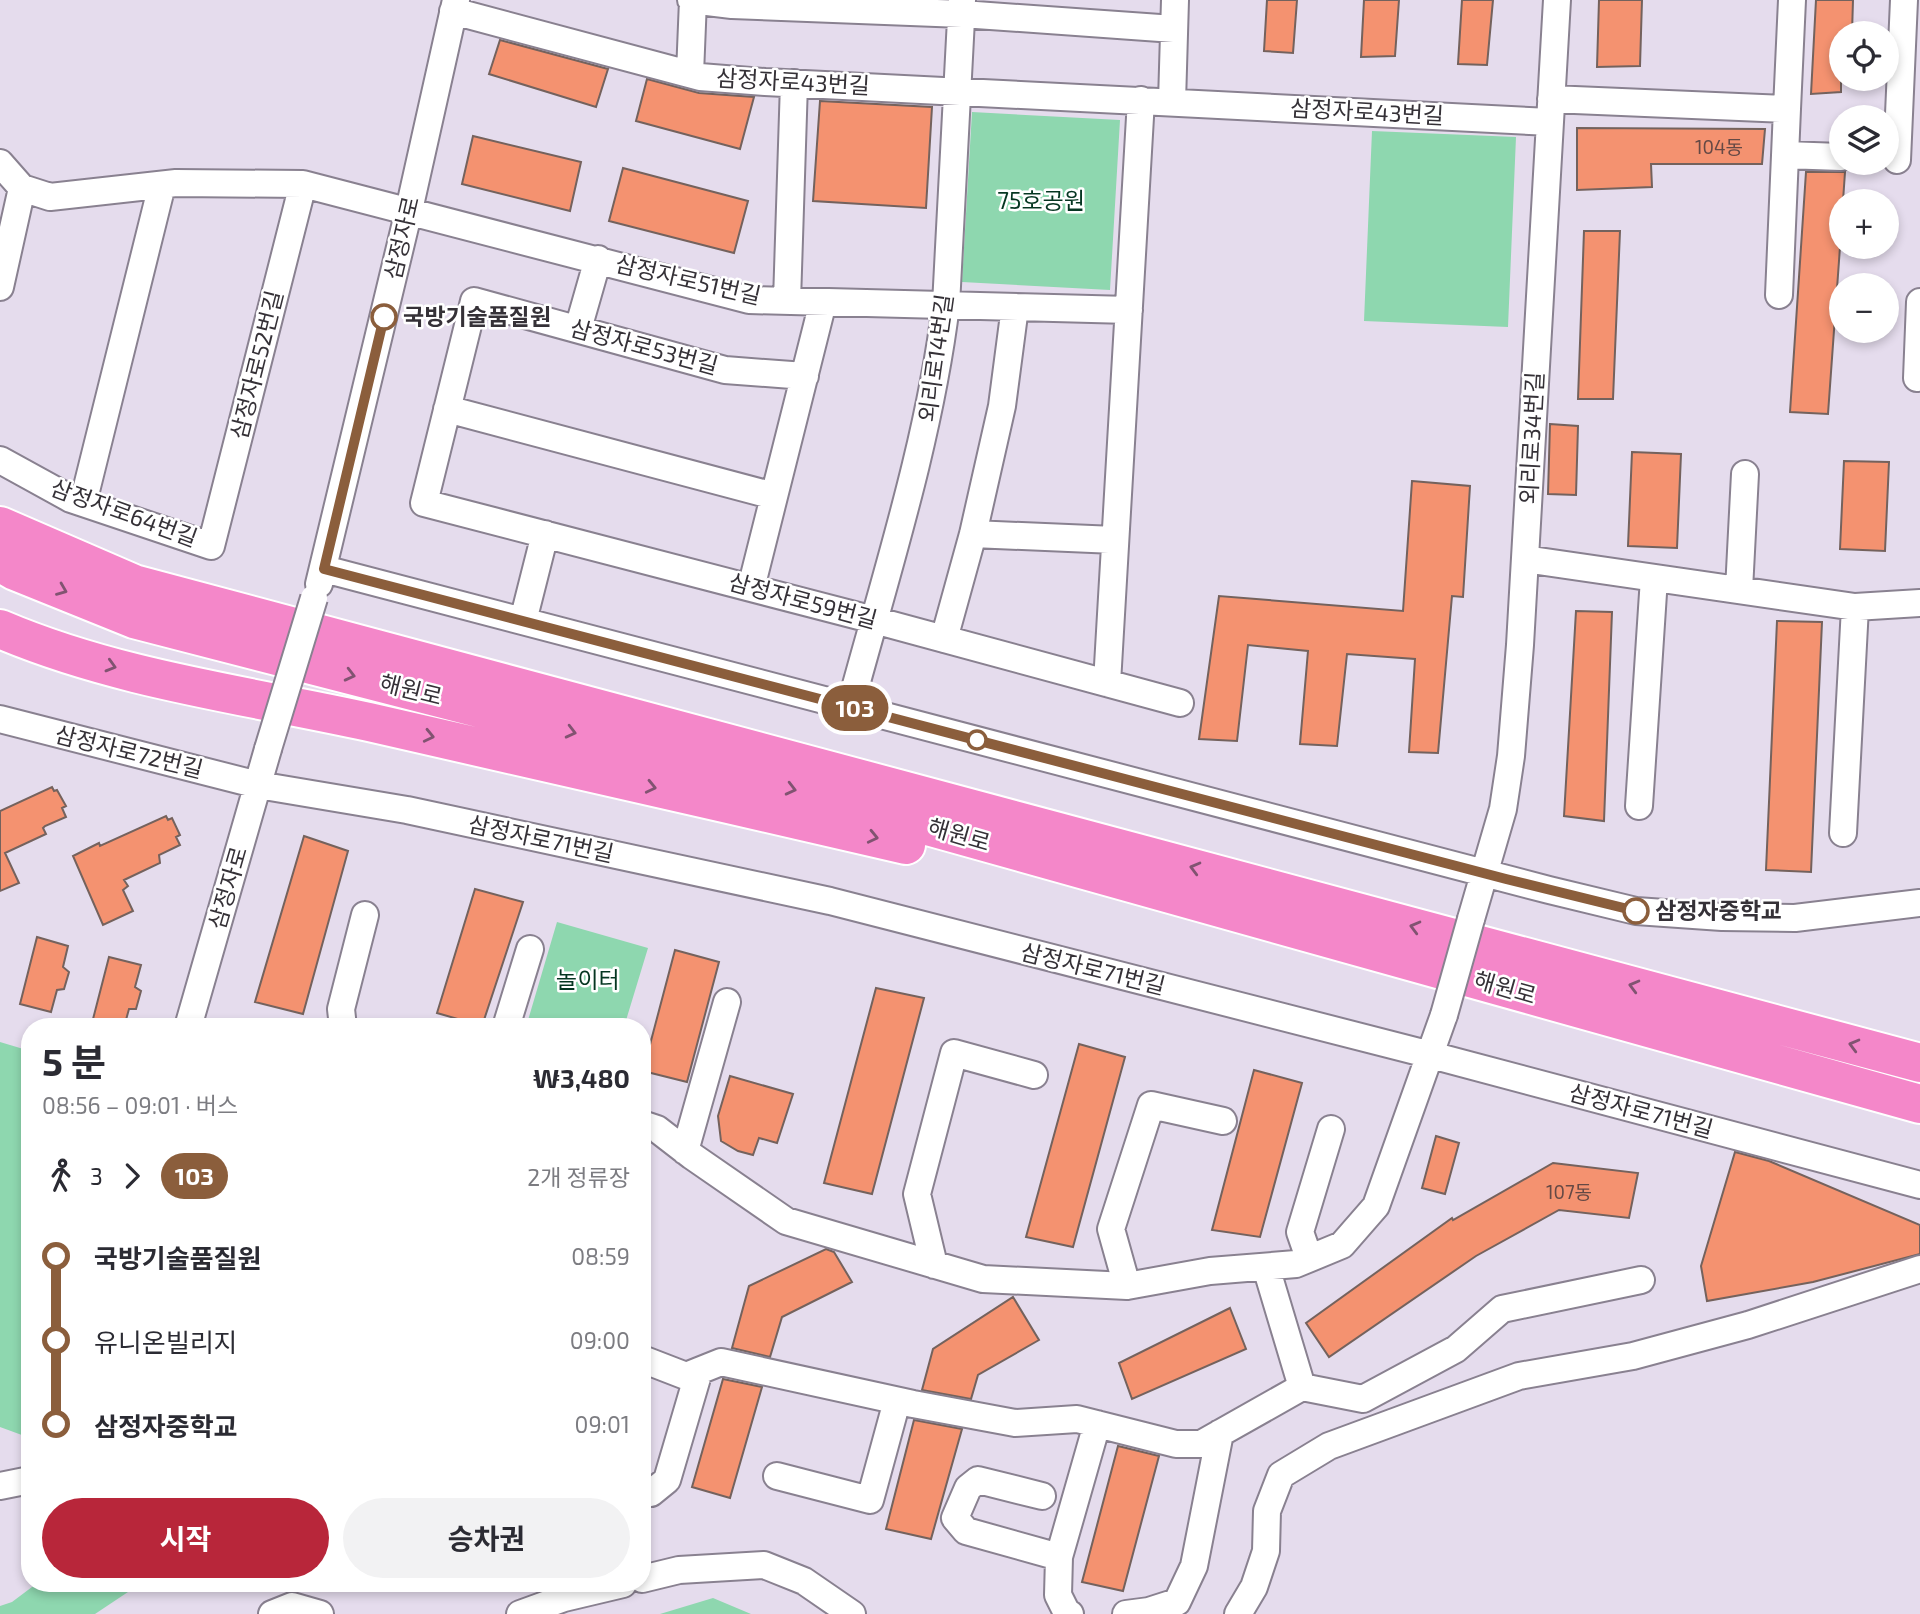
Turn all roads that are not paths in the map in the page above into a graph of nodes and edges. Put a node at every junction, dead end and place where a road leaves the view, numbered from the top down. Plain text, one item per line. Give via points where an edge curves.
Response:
1 (692, 0) edge
2 (1175, 0) edge
3 (1557, 0) edge
4 (1792, 0) edge
5 (1904, 0) edge
6 (824, 4) edge
7 (454, 5) edge
8 (962, 7) edge
9 (1043, 10) edge
10 (1174, 29) junction
11 (690, 74) junction
12 (794, 83) junction
13 (958, 90) junction
14 (1141, 100) junction
15 (1172, 102) junction
16 (1787, 108) junction
17 (1551, 111) junction
18 (1785, 155) junction
19 (1829, 157) edge
20 (1901, 160) edge
21 (0, 163) edge
22 (303, 184) junction
23 (162, 185) junction
24 (22, 188) junction
25 (409, 210) junction
26 (598, 259) junction
27 (0, 287) edge
28 (1779, 295) dead end
29 (787, 301) junction
30 (823, 302) junction
31 (1920, 302) edge
32 (946, 305) junction
33 (1015, 307) junction
34 (1129, 310) junction
35 (578, 330) junction
36 (805, 376) junction
37 (1917, 378) dead end
38 (447, 409) junction
39 (0, 460) edge
40 (1745, 474) dead end
41 (775, 496) junction
42 (83, 503) junction
43 (424, 503) joint
44 (0, 526) edge
45 (545, 534) junction
46 (973, 534) junction
47 (1115, 540) junction
48 (211, 546) joint
49 (1525, 559) junction
50 (0, 562) edge
51 (324, 569) junction
52 (1654, 578) junction
53 (751, 588) junction
54 (1739, 590) junction
55 (1920, 603) edge
56 (1855, 607) junction
57 (874, 620) junction
58 (523, 621) junction
59 (0, 629) edge
60 (944, 639) junction
61 (1107, 683) junction
62 (1180, 703) dead end
63 (850, 706) junction
64 (0, 719) edge
65 (258, 785) junction
66 (1639, 806) dead end
67 (1843, 833) dead end
68 (1055, 862) junction
69 (1484, 873) junction
70 (1920, 902) edge
71 (365, 915) dead end
72 (530, 949) dead end
73 (727, 1002) dead end
74 (191, 1018) edge
75 (342, 1018) edge
76 (509, 1018) edge
77 (1431, 1055) junction
78 (1920, 1063) edge
79 (1034, 1075) dead end
80 (1920, 1104) edge
81 (1223, 1121) dead end
82 (651, 1127) edge
83 (1331, 1129) dead end
84 (685, 1151) junction
85 (1920, 1185) edge
86 (1309, 1258) junction
87 (934, 1265) junction
88 (1266, 1267) junction
89 (1920, 1269) edge
90 (1641, 1280) dead end
91 (1127, 1286) junction
92 (651, 1362) edge
93 (699, 1371) junction
94 (1302, 1387) junction
95 (897, 1401) junction
96 (1097, 1424) junction
97 (1220, 1433) junction
98 (777, 1476) dead end
99 (21, 1482) edge
100 (0, 1486) edge
101 (651, 1493) edge
102 (1042, 1496) dead end
103 (1059, 1557) junction
104 (651, 1577) edge
105 (589, 1592) edge
106 (272, 1614) edge
107 (320, 1614) edge
108 (520, 1614) edge
109 (852, 1614) edge
110 (1070, 1614) edge
111 (1126, 1614) edge
112 (1238, 1614) edge

1 - 6 street via 732,5
1 - 11 street
2 - 10 street
3 - 17 street, 외리로34번길
4 - 16 street
5 - 20 street
6 - 8 street
7 - 11 street, 삼정자로43번길
7 - 25 street, 삼정자로
8 - 9 street
8 - 13 street, 외리로14번길
9 - 10 street
10 - 15 street
11 - 12 street, 삼정자로43번길
12 - 13 street, 삼정자로43번길
12 - 29 street
13 - 14 street, 삼정자로43번길
13 - 32 street, 외리로14번길
14 - 15 street, 삼정자로43번길
14 - 34 street
15 - 17 street, 삼정자로43번길
16 - 17 street, 삼정자로43번길
16 - 18 street
17 - 49 street, 외리로34번길
18 - 19 street
18 - 28 street
21 - 24 street
22 - 23 street
22 - 25 street
22 - 48 street, 삼정자로52번길
23 - 24 street via 50,197
23 - 42 street
24 - 27 street
25 - 26 street, 삼정자로51번길
25 - 51 street, 삼정자로
26 - 29 street, 삼정자로51번길 via 750,300
26 - 35 street
29 - 30 street, 삼정자로51번길
30 - 32 street, 삼정자로51번길
30 - 36 street
31 - 37 street
32 - 33 street, 삼정자로51번길
32 - 57 street, 외리로14번길 via 926,429
33 - 34 street, 삼정자로51번길
33 - 46 street via 1002,405
34 - 47 street
35 - 36 street, 삼정자로53번길 via 725,370
35 - 38 street, 삼정자로53번길 via 474,301
36 - 41 street
38 - 41 street
38 - 43 street, 삼정자로53번길
39 - 42 street, 삼정자로64번길
40 - 54 street
41 - 53 street
42 - 48 street, 삼정자로64번길
43 - 45 street, 삼정자로59번길
78 -> 44 highway, 해원로 via 134,584
45 - 53 street, 삼정자로59번길
45 - 58 street
46 - 47 street
46 - 60 street
47 - 61 street
49 - 52 street
49 - 69 street, 외리로34번길 via 1511,756 1503,809
50 -> 68 highway, 해원로 via 134,619 842,802
51 - 58 street
51 - 65 street, 삼정자로, bridge
52 - 54 street
52 - 66 street
53 - 57 street, 삼정자로59번길
54 - 56 street
55 - 56 street
56 - 67 street
57 - 60 street, 삼정자로59번길
57 - 63 street, 외리로14번길
58 - 63 street
59 -> 68 highway via 148,676 915,847
60 - 61 street, 삼정자로59번길
61 - 62 street, 삼정자로59번길
63 - 69 street
64 - 65 street, 삼정자로72번길
65 - 74 street, 삼정자로
65 - 77 street, 삼정자로71번길 via 407,810 830,901
68 - 80 highway, 해원로
69 - 70 street via 1636,911 1723,917 1794,918
69 - 77 street, 외리로34번길, bridge
71 - 75 street
72 - 76 street
73 - 84 street
77 - 85 street, 삼정자로71번길
77 - 86 street, 외리로34번길 via 1376,1206 1342,1245
79 - 87 street via 954,1053 917,1194
81 - 91 street via 1151,1105 1111,1229
82 - 84 street, 외리로34번길
83 - 86 street via 1300,1232
84 - 87 street, 외리로34번길 via 786,1221
86 - 88 street, 외리로34번길
87 - 91 street, 외리로34번길 via 983,1279
88 - 91 street, 외리로34번길 via 1210,1271
88 - 94 street
89 - 112 street via 1633,1356 1519,1376 1329,1446 1280,1475 1267,1511 1266,1550 1254,1587
90 - 94 street via 1502,1309 1457,1349 1363,1399
92 - 93 street via 686,1376
93 - 95 street via 721,1362
93 - 101 street via 667,1480
94 - 97 street
95 - 96 street via 1016,1423 1077,1419
95 - 98 street via 870,1500
96 - 97 street via 1176,1444 1200,1444
96 - 103 street
97 - 111 street via 1194,1566 1177,1602
99 - 100 street
102 - 103 street via 978,1479 968,1488 955,1518 966,1531
103 - 110 street via 1058,1595
104 - 109 street via 679,1570 764,1565 804,1581
105 - 108 street
106 - 107 street via 292,1606

